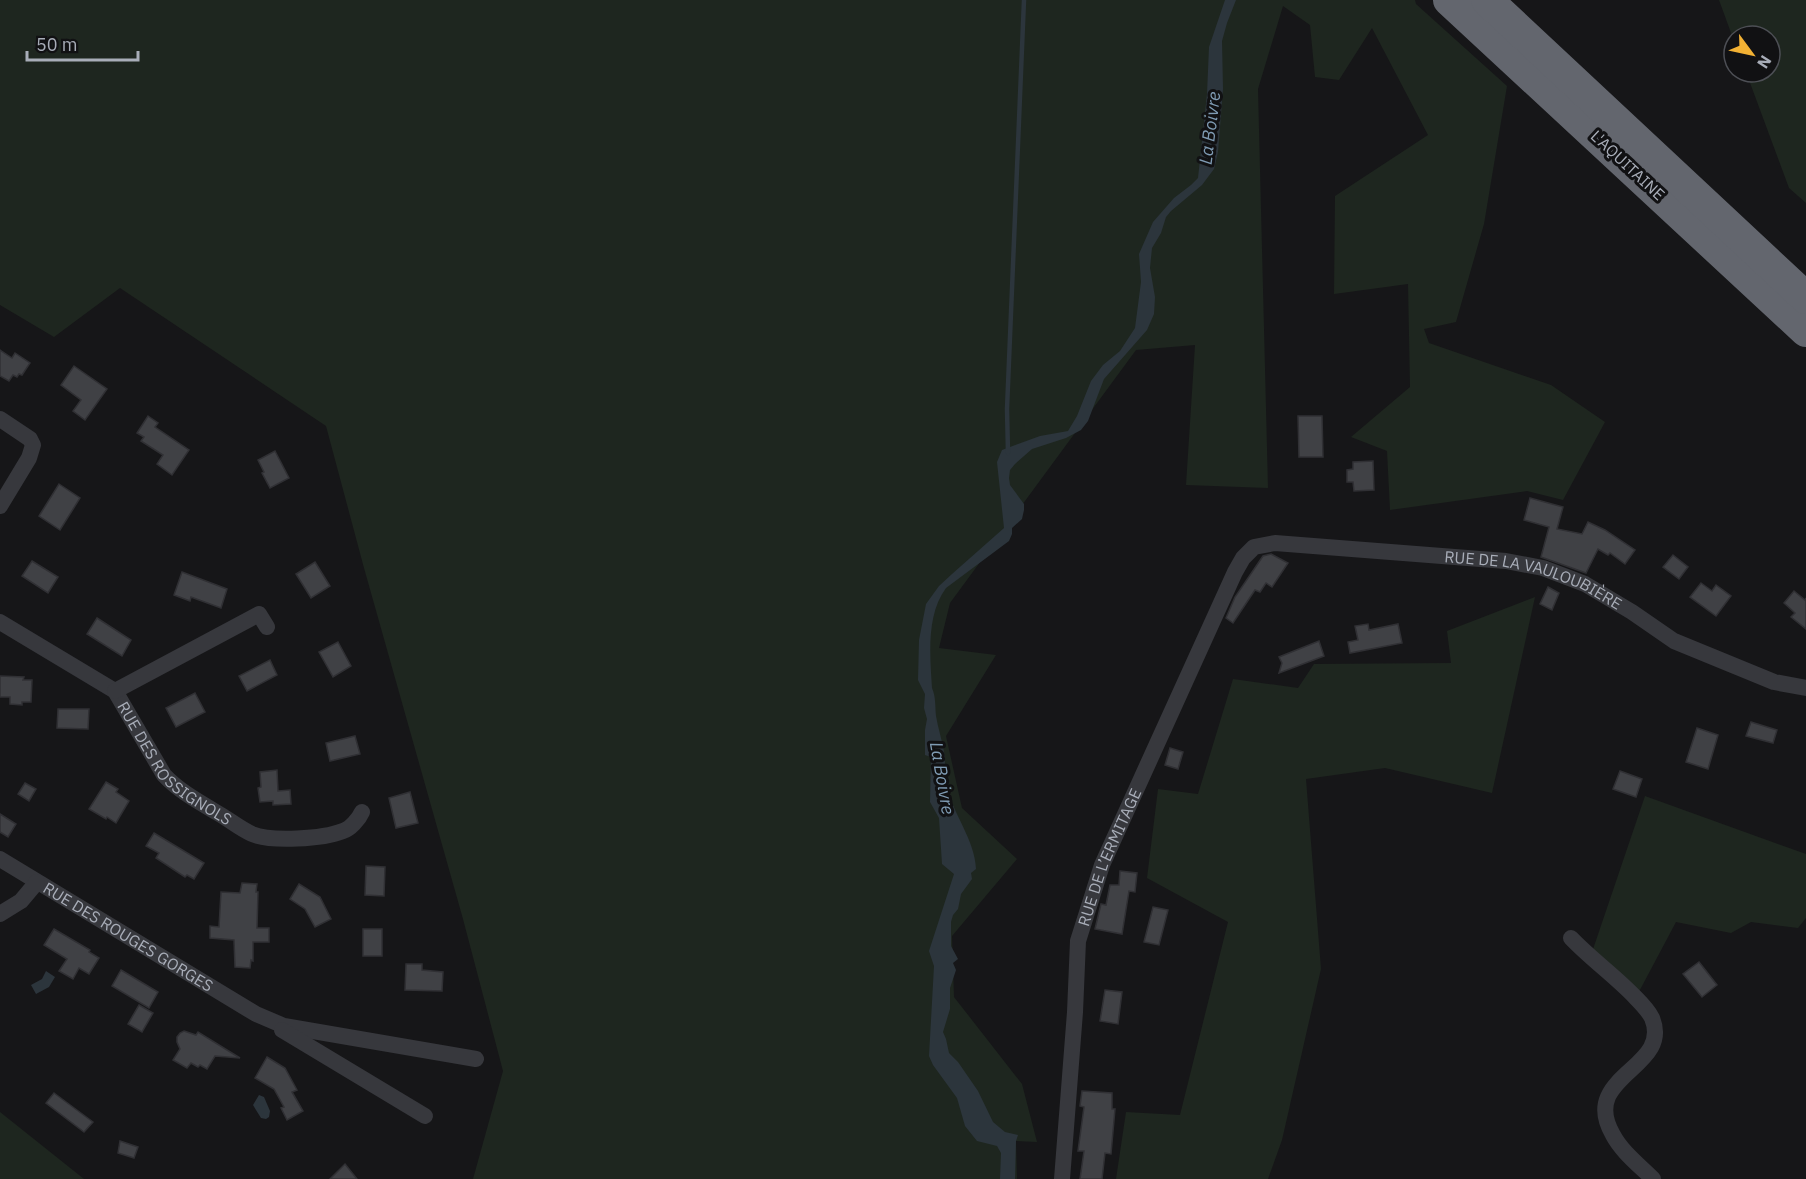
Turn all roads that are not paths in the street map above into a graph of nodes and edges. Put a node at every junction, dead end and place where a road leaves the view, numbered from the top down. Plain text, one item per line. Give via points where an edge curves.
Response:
1 (1449, 0) edge
2 (1487, 0) edge
3 (1806, 298) edge
4 (1806, 331) edge
5 (0, 419) edge
6 (0, 506) edge
7 (1243, 558) joint
8 (0, 622) edge
9 (267, 627) dead end
10 (1806, 688) edge
11 (115, 691) junction
12 (362, 812) dead end
13 (0, 859) edge
14 (37, 882) junction
15 (0, 914) edge
16 (1571, 938) dead end
17 (256, 1014) junction
18 (476, 1059) dead end
19 (425, 1116) dead end
20 (1062, 1179) edge
21 (1653, 1179) edge

1 - 4 highway, L'AQUITAINE
2 - 3 highway, L'AQUITAINE
5 - 6 street via 33,445
7 - 10 street, RUE DE LA VAULOUBIÈRE via 1254,547 1275,543 1506,561 1543,568 1585,584 1674,641 1774,682
7 - 20 street, RUE DE L’ERMITAGE via 1102,865 1078,941
8 - 11 street, RUE DES ROSSIGNOLS
9 - 11 street via 259,614
11 - 12 street, RUE DES ROSSIGNOLS via 164,776 182,792 252,834 277,840 322,836 345,831
13 - 14 street, RUE DES ROUGES GORGES
14 - 15 street via 21,901
14 - 17 street, RUE DES ROUGES GORGES
16 - 21 street via 1622,983 1651,1016 1655,1028 1651,1050 1614,1088 1604,1113 1613,1136
17 - 18 street, RUE DES ROUGES GORGES via 284,1026
17 - 19 street, RUE DES ROUGES GORGES

